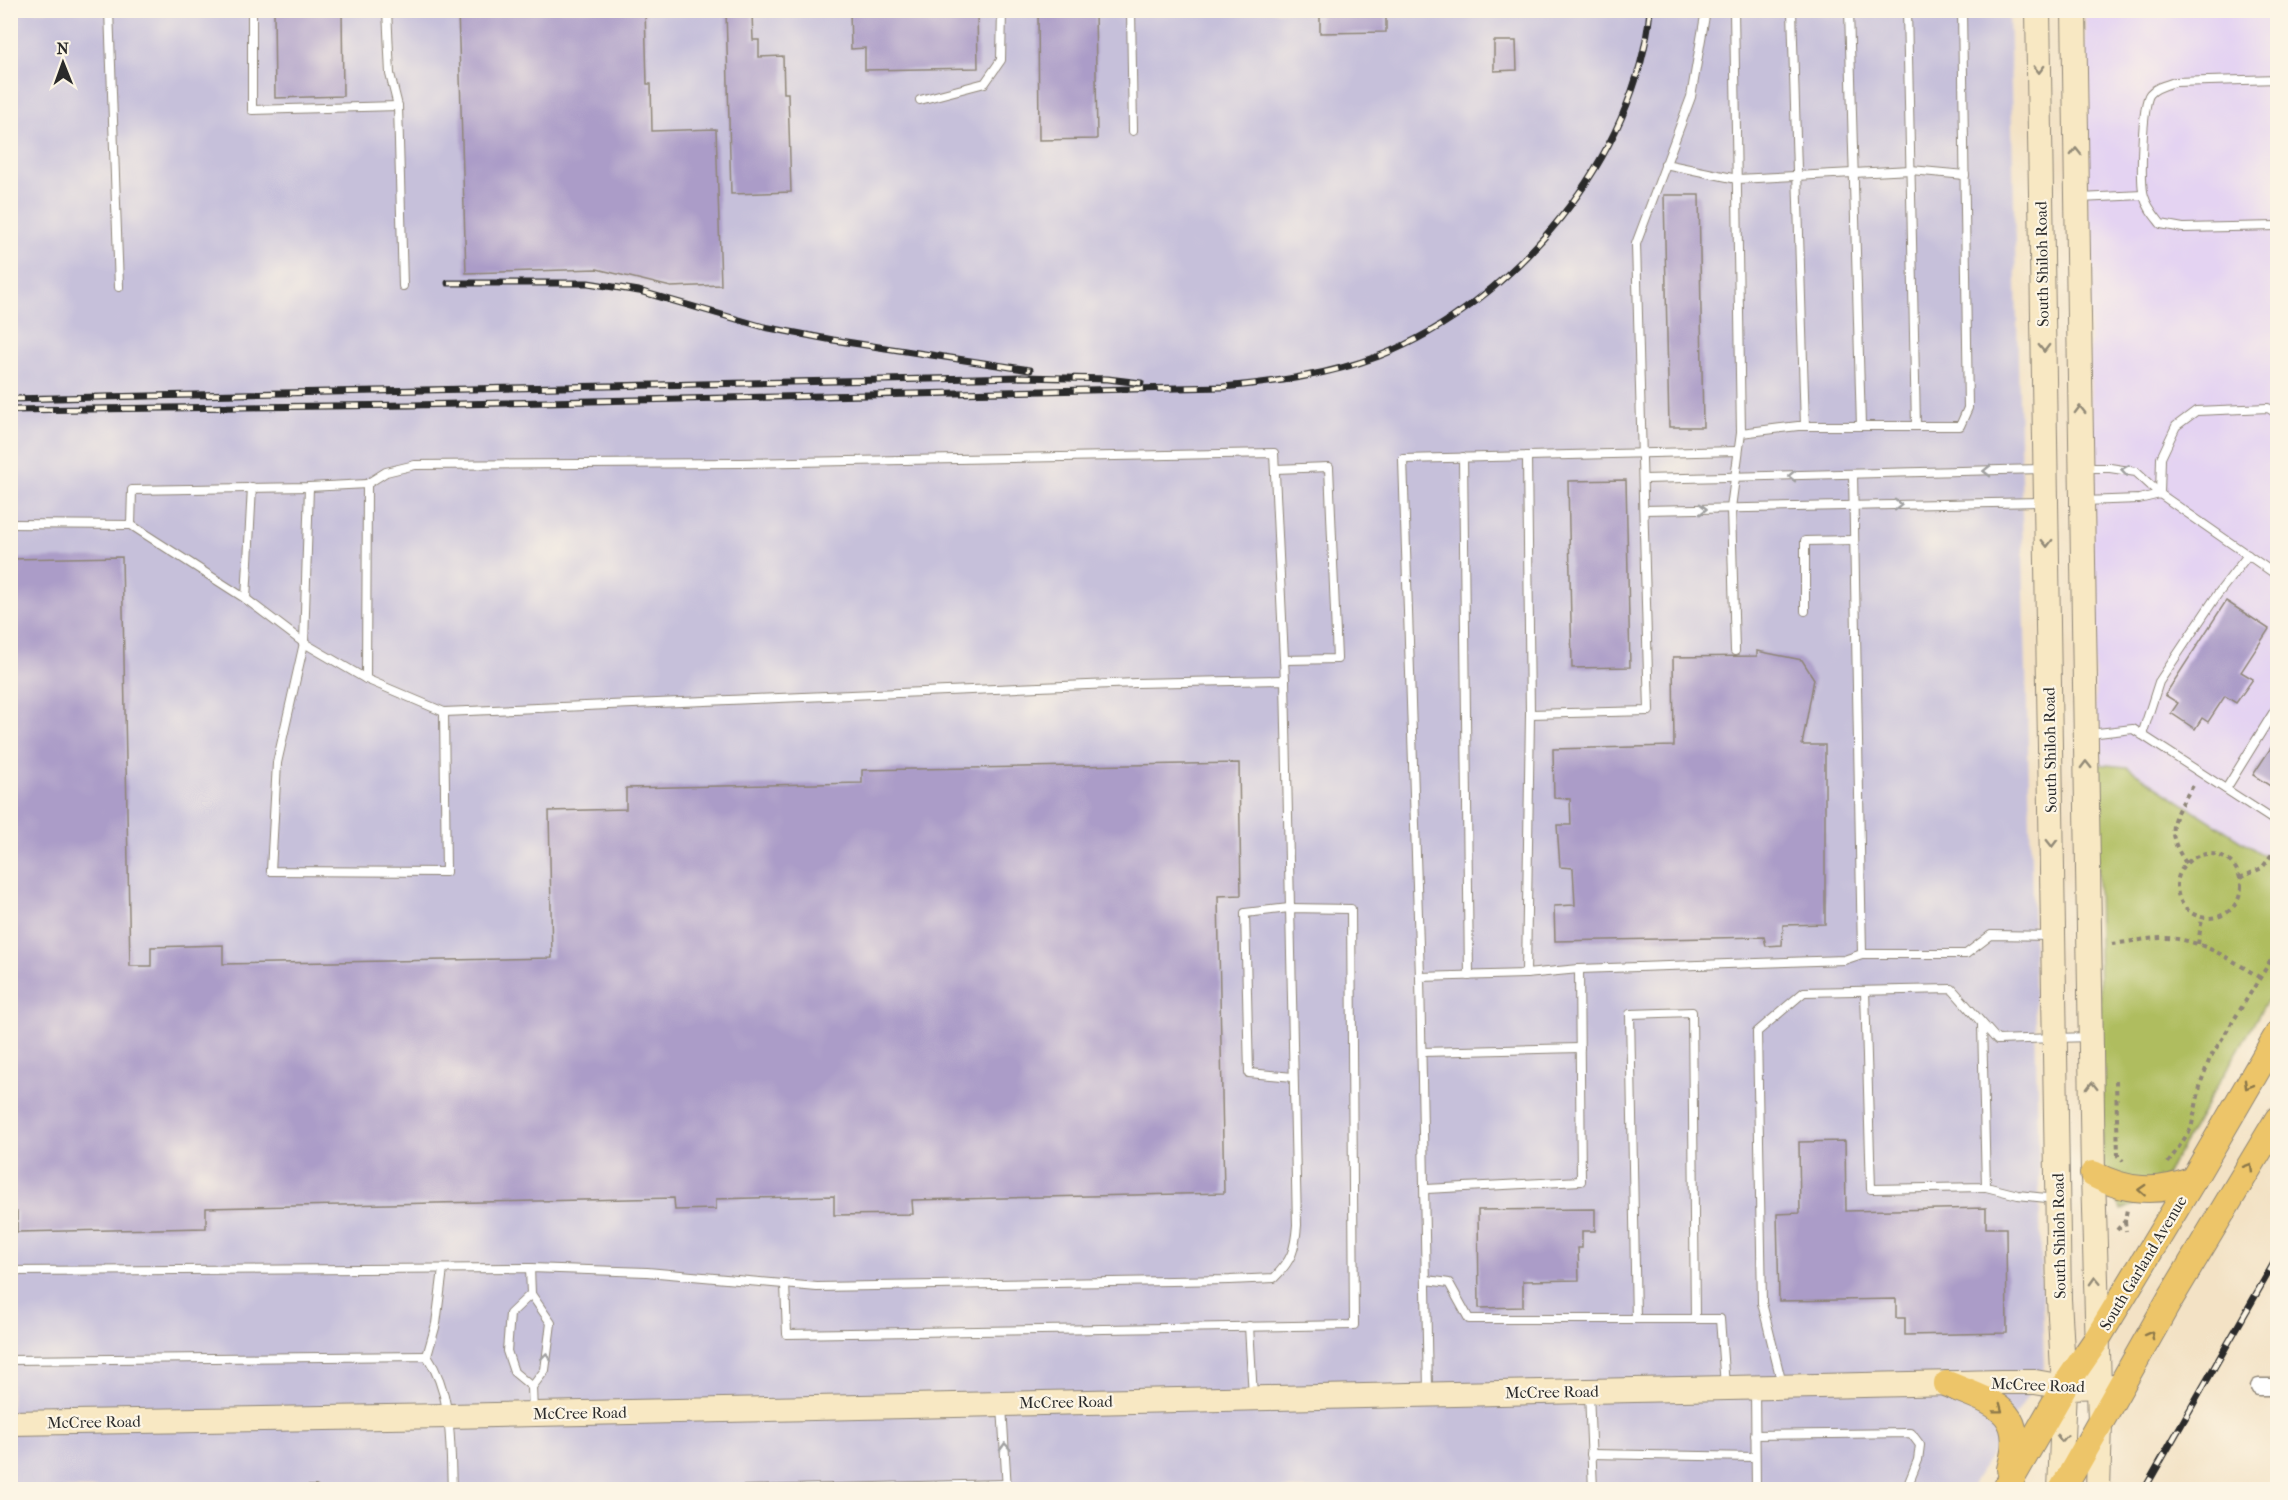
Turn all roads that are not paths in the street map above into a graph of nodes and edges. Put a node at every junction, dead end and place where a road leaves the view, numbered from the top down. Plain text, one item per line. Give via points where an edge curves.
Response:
1 (109, 10) edge
2 (252, 10) edge
3 (387, 10) edge
4 (1002, 10) edge
5 (1131, 10) edge
6 (1706, 10) edge
7 (1734, 10) edge
8 (1792, 10) edge
9 (1849, 10) edge
10 (1907, 10) edge
11 (1962, 10) edge
12 (2038, 10) edge
13 (2074, 10) edge
14 (2277, 79) edge
15 (920, 100) dead end
16 (398, 106) junction
17 (1133, 131) dead end
18 (1665, 164) junction
19 (1911, 170) junction
20 (1854, 174) junction
21 (1965, 175) junction
22 (1797, 176) junction
23 (1737, 179) junction
24 (2143, 195) junction
25 (2077, 198) junction
26 (2277, 226) edge
27 (403, 286) dead end
28 (119, 287) dead end
29 (2273, 408) edge
30 (2277, 414) edge
31 (1805, 426) junction
32 (1861, 426) junction
33 (1916, 426) junction
34 (1741, 433) junction
35 (1738, 451) junction
36 (1643, 452) junction
37 (1462, 457) junction
38 (1527, 457) junction
39 (1275, 469) junction
40 (2046, 469) junction
41 (2081, 469) junction
42 (1853, 474) junction
43 (1734, 477) junction
44 (1644, 479) junction
45 (367, 484) junction
46 (252, 487) junction
47 (309, 487) junction
48 (2160, 494) junction
49 (2082, 501) junction
50 (2046, 502) junction
51 (1854, 506) junction
52 (1731, 508) junction
53 (1644, 510) junction
54 (10, 524) edge
55 (131, 525) junction
56 (1854, 540) junction
57 (2248, 555) junction
58 (2277, 576) edge
59 (246, 599) junction
60 (1805, 611) dead end
61 (304, 643) junction
62 (1735, 651) dead end
63 (1284, 660) junction
64 (366, 679) junction
65 (1285, 680) junction
66 (2277, 705) edge
67 (444, 712) junction
68 (1530, 714) junction
69 (2086, 735) junction
70 (2142, 735) junction
71 (2226, 789) junction
72 (2277, 823) edge
73 (1289, 908) junction
74 (2054, 936) junction
75 (1862, 954) junction
76 (1579, 969) junction
77 (1526, 974) junction
78 (1469, 976) junction
79 (1420, 977) junction
80 (1865, 991) junction
81 (1982, 1023) junction
82 (2277, 1034) edge
83 (2091, 1037) junction
84 (2055, 1039) junction
85 (1580, 1048) junction
86 (1422, 1052) junction
87 (1293, 1077) junction
88 (2277, 1119) edge
89 (2093, 1174) junction
90 (2193, 1180) junction
91 (1986, 1187) junction
92 (1426, 1189) junction
93 (2058, 1200) junction
94 (530, 1268) junction
95 (443, 1269) junction
96 (10, 1271) edge
97 (1427, 1281) junction
98 (786, 1284) junction
99 (531, 1294) junction
100 (1636, 1319) junction
101 (1695, 1319) junction
102 (1249, 1326) junction
103 (2097, 1339) junction
104 (427, 1356) junction
105 (10, 1360) edge
106 (1947, 1384) junction
107 (532, 1387) junction
108 (1782, 1387) junction
109 (2064, 1387) junction
110 (2110, 1387) junction
111 (2259, 1387) dead end
112 (2277, 1387) edge
113 (1755, 1388) junction
114 (1725, 1389) junction
115 (1589, 1391) junction
116 (1428, 1395) junction
117 (1253, 1398) junction
118 (1002, 1404) junction
119 (533, 1414) junction
120 (449, 1416) junction
121 (10, 1423) edge
122 (2100, 1423) junction
123 (1755, 1435) junction
124 (1591, 1454) junction
125 (1755, 1457) junction
126 (1007, 1487) edge
127 (900, 1488) edge
128 (2006, 1489) edge
129 (273, 1490) edge
130 (315, 1490) edge
131 (452, 1490) edge
132 (741, 1490) edge
133 (1593, 1490) edge
134 (1756, 1490) edge
135 (1906, 1490) edge
136 (2061, 1490) edge
137 (2098, 1490) edge

1 - 28 lane
2 - 16 lane via 252,110
3 - 16 lane via 390,74
4 - 15 lane via 1001,60 985,83
5 - 17 lane
6 - 18 lane via 1691,97
7 - 23 lane
8 - 22 lane
9 - 20 lane
10 - 19 lane
11 - 21 lane
12 -> 40 main road, South Shiloh Road
25 -> 13 main road
14 - 24 lane via 2175,82 2149,95 2144,117
16 - 27 lane
18 - 23 lane
18 - 36 lane via 1636,244
19 - 20 lane
19 - 21 lane
19 - 33 lane
20 - 22 lane
20 - 32 lane
21 - 33 lane via 1968,408 1960,426
22 - 23 lane
22 - 31 lane
23 - 34 lane
24 - 25 lane
24 - 26 lane via 2161,224 2183,228
41 -> 25 main road
29 - 30 lane
29 - 48 lane via 2196,411 2176,426 2161,458
31 - 32 lane
31 - 34 lane
32 - 33 lane
34 - 35 lane
35 - 36 lane
35 - 43 lane
36 - 38 lane
36 - 44 lane
37 - 38 lane
37 - 78 lane
37 - 79 lane via 1403,459
38 - 68 lane
39 - 45 lane via 1274,453 415,465 386,472
39 - 63 lane
39 - 63 lane via 1329,467 1337,659
40 - 41 main road
40 -> 42 lane
40 - 50 main road, South Shiloh Road
48 -> 41 lane via 2136,472
41 - 49 main road
42 -> 43 lane
42 - 51 lane
43 - 44 lane
43 - 52 lane
44 - 53 lane
45 - 47 lane
45 - 64 lane
46 - 47 lane
46 - 55 lane via 132,490
46 - 59 lane
47 - 61 lane
48 - 49 lane via 2139,500
48 - 57 lane
49 - 50 main road
49 - 69 main road
51 -> 50 lane
50 -> 74 main road, South Shiloh Road
51 - 52 lane
51 - 56 lane
53 -> 52 lane
52 - 62 lane
53 - 68 lane via 1649,711
54 - 55 lane
55 - 59 lane
56 - 60 lane via 1805,541
56 - 75 lane
57 - 58 lane
57 - 70 lane via 2159,682
59 - 61 lane
61 - 64 lane
61 - 67 lane via 277,763 271,871 446,872
63 - 65 lane
64 - 67 lane
65 - 67 lane
65 - 73 lane
66 - 71 lane
68 - 77 lane
69 - 70 lane via 2133,729
83 -> 69 main road
70 - 71 lane
71 - 72 lane
73 - 87 lane
73 - 87 lane via 1245,913 1249,1074
73 - 102 lane via 1352,909 1354,1326
74 - 75 lane via 1990,935 1966,954
74 - 84 main road, South Shiloh Road
75 - 76 lane via 1844,960
76 - 77 lane
76 - 85 lane
77 - 78 lane
78 - 79 lane
79 - 86 lane
80 - 81 lane via 1952,989
80 - 91 lane via 1871,1189
80 - 108 lane via 1804,992 1756,1032 1762,1304
81 - 84 lane via 1997,1040
81 - 91 lane
82 -> 90 main road, South Garland Avenue
83 - 84 lane
89 -> 83 main road
84 - 93 main road, South Shiloh Road
85 - 86 lane
85 - 92 lane via 1581,1181
86 - 92 lane
87 - 98 lane via 1295,1249 1287,1266 1274,1278 817,1287
110 -> 88 main road via 2170,1299
90 -> 89 main road via 2165,1189 2136,1190
103 -> 89 main road
90 - 103 main road, South Garland Avenue
91 - 93 lane
92 - 97 lane
93 - 109 main road, South Shiloh Road
94 - 95 lane
94 - 98 lane via 647,1272
94 - 99 lane
95 - 96 lane
95 - 104 lane via 436,1324
97 - 100 lane via 1449,1283 1469,1319
97 - 116 lane
98 - 102 lane via 787,1334
107 -> 99 lane via 545,1370 551,1323
99 - 107 lane via 510,1314 507,1351 514,1372
100 - 101 lane
100 - 101 lane via 1630,1014 1692,1012
101 - 114 lane via 1720,1319
102 - 117 lane
103 - 109 main road, South Garland Avenue
103 - 110 main road
104 - 105 lane
104 - 120 lane via 437,1371
106 - 108 main road, McCree Road
106 - 109 main road, McCree Road via 2035,1382
106 -> 128 main road via 1983,1398 2011,1419 2016,1450
107 - 119 lane
108 - 113 main road, McCree Road
109 - 110 main road, McCree Road
109 - 128 main road, South Garland Avenue
109 -> 136 main road, South Shiloh Road
110 - 122 main road
111 - 112 street
113 - 114 main road, McCree Road
113 - 123 lane
114 - 115 main road, McCree Road
115 - 116 main road, McCree Road
115 - 124 lane
116 - 117 main road, McCree Road
117 - 118 main road, McCree Road
118 - 119 main road, McCree Road
126 -> 118 lane
119 - 120 main road, McCree Road
120 - 121 main road, McCree Road
120 - 131 lane
122 - 136 main road
122 - 137 main road
123 - 125 lane
123 - 135 lane via 1911,1433 1920,1445
124 - 125 lane
124 - 133 lane
125 - 134 lane
126 - 127 lane
127 - 132 lane
129 - 130 lane

